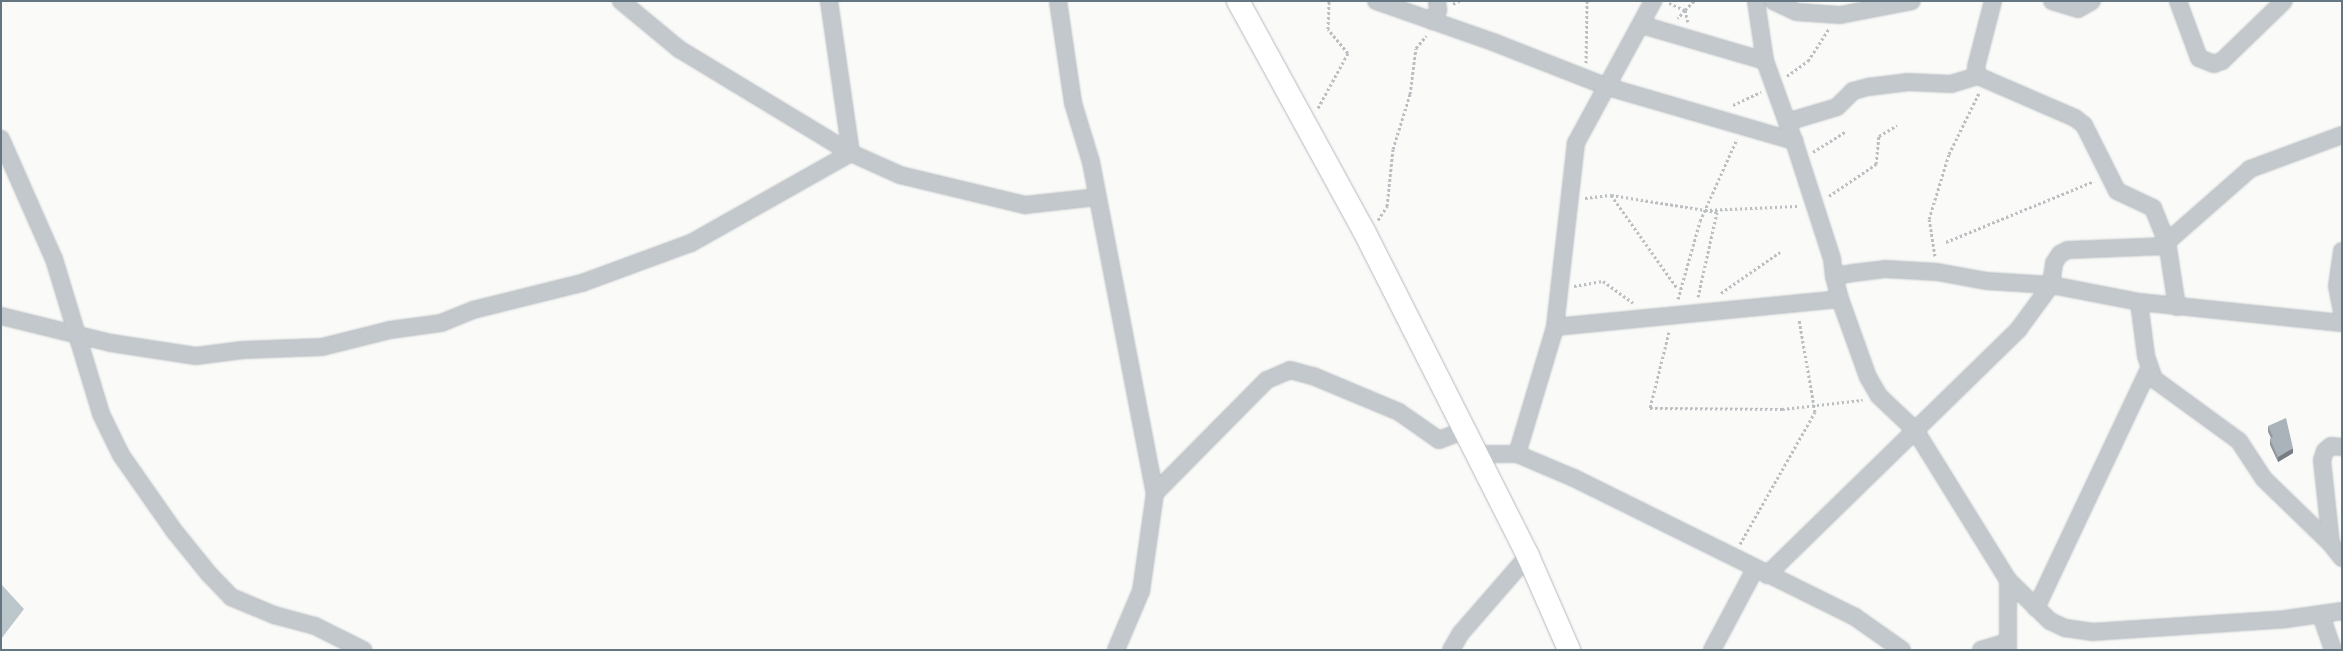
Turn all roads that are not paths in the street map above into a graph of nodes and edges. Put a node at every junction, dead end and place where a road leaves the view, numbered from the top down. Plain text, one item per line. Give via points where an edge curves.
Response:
1 (621, 1) edge
2 (829, 1) edge
3 (1058, 1) edge
4 (1238, 1) edge
5 (1376, 1) edge
6 (1437, 1) edge
7 (1653, 1) edge
8 (1756, 1) edge
9 (1773, 1) edge
10 (1912, 1) edge
11 (1993, 1) edge
12 (2052, 1) edge
13 (2092, 1) edge
14 (2178, 1) edge
15 (2284, 1) edge
16 (1642, 25) junction
17 (1431, 28) junction
18 (1765, 61) junction
19 (1982, 79) junction
20 (1608, 87) junction
21 (1787, 122) junction
22 (2342, 135) edge
23 (1, 139) edge
24 (1794, 141) junction
25 (851, 153) junction
26 (1097, 197) junction
27 (2168, 244) junction
28 (2342, 251) edge
29 (1834, 276) junction
30 (2051, 285) junction
31 (1840, 299) junction
32 (2139, 302) junction
33 (2177, 307) junction
34 (2342, 311) edge
35 (1, 316) edge
36 (2342, 323) edge
37 (1555, 327) junction
38 (78, 335) junction
39 (2149, 369) junction
40 (1915, 430) junction
41 (1463, 431) junction
42 (2342, 447) edge
43 (1476, 454) junction
44 (1517, 454) junction
45 (1155, 493) junction
46 (2332, 544) junction
47 (1528, 556) junction
48 (2342, 558) edge
49 (1761, 572) junction
50 (2008, 580) junction
51 (2036, 608) junction
52 (2342, 611) edge
53 (2321, 615) junction
54 (2008, 646) edge
55 (363, 650) edge
56 (1116, 650) edge
57 (1451, 650) edge
58 (1569, 650) edge
59 (1712, 650) edge
60 (1902, 650) edge
61 (1981, 650) edge
62 (2333, 650) edge

1 - 25 street via 680,49
2 - 25 street
3 - 26 street via 1073,103 1091,162
4 - 41 street via 1368,238
5 - 17 street
6 - 17 street via 1438,10
7 - 16 street
8 - 18 street
9 - 10 street via 1797,12 1840,15
11 - 19 street via 1976,67
12 - 13 street via 2078,9
14 - 15 street via 2198,58 2214,64 2222,61
16 - 18 street
16 - 20 street
17 - 20 street
18 - 21 street
19 - 21 street via 1951,84 1906,82 1868,87 1853,92 1837,107
19 - 27 street via 2075,118 2084,125 2117,191 2153,208
20 - 24 street
20 - 37 street via 1579,134
21 - 24 street
22 - 27 street via 2250,169
23 - 38 street via 54,259
24 - 29 street via 1832,259
25 - 26 street via 900,175 1025,205
25 - 38 street via 692,244 582,283 473,310 441,323 390,330 322,347 243,350 196,356
26 - 45 street
27 - 30 street via 2068,250 2054,263
27 - 33 street
28 - 34 street via 2337,286
29 - 30 street via 1885,269
29 - 31 street
30 - 32 street
30 - 40 street via 2018,330
31 - 37 street
31 - 40 street via 1868,377 1879,396
32 - 33 street
32 - 39 street
33 - 36 street
35 - 38 street
37 - 44 street
38 - 55 street via 101,414 121,454 209,574 232,597 274,615 315,626
39 - 46 street via 2154,379 2239,441 2264,479
39 - 51 street
40 - 49 street
40 - 50 street
41 - 43 street
41 - 45 street via 1440,440 1398,412 1313,376 1290,370 1267,380
42 - 46 street via 2331,446 2324,450 2322,460
43 - 44 street
43 - 47 street
44 - 49 street via 1582,482
45 - 56 street via 1141,591
46 - 48 street
47 - 57 street via 1461,633
47 - 58 street
49 - 59 street
49 - 60 street via 1855,617
50 - 51 street
50 - 54 street
51 - 53 street via 2064,628 2092,632
52 - 53 street
53 - 62 street
54 - 61 street

